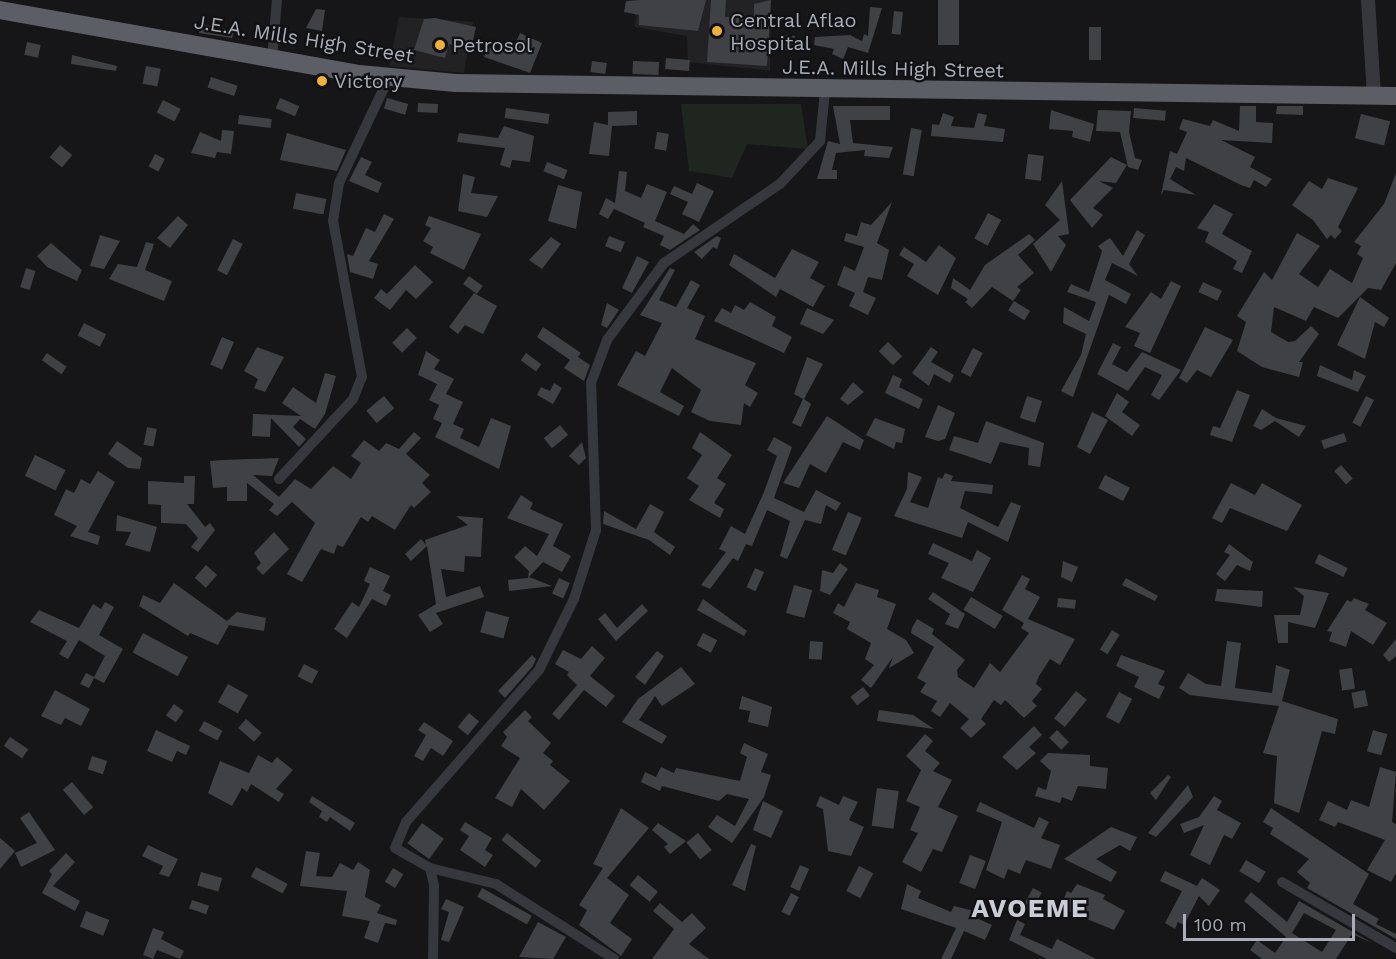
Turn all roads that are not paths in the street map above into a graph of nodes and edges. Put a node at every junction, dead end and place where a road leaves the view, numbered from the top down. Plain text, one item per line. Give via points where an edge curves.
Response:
1 (277, 0) edge
2 (1368, 0) edge
3 (0, 10) edge
4 (272, 59) junction
5 (389, 77) junction
6 (825, 91) junction
7 (1374, 96) junction
8 (1396, 96) edge
9 (279, 479) dead end
10 (430, 868) junction
11 (1282, 882) dead end
12 (1396, 948) edge
13 (433, 959) edge
14 (614, 959) edge

1 - 4 street
2 - 7 street
3 - 4 highway, J.E.A. Mills High Street
4 - 5 highway, J.E.A. Mills High Street
5 - 6 highway, J.E.A. Mills High Street via 543,86
5 - 9 street via 339,183 333,221 362,377 353,399
6 - 7 highway, J.E.A. Mills High Street
6 - 10 street via 820,141 780,184 664,263 607,340 591,383 596,530 574,599 538,670 406,822 394,848
7 - 8 highway, J.E.A. Mills High Street
10 - 13 street via 434,885
10 - 14 street via 496,884
11 - 12 street

